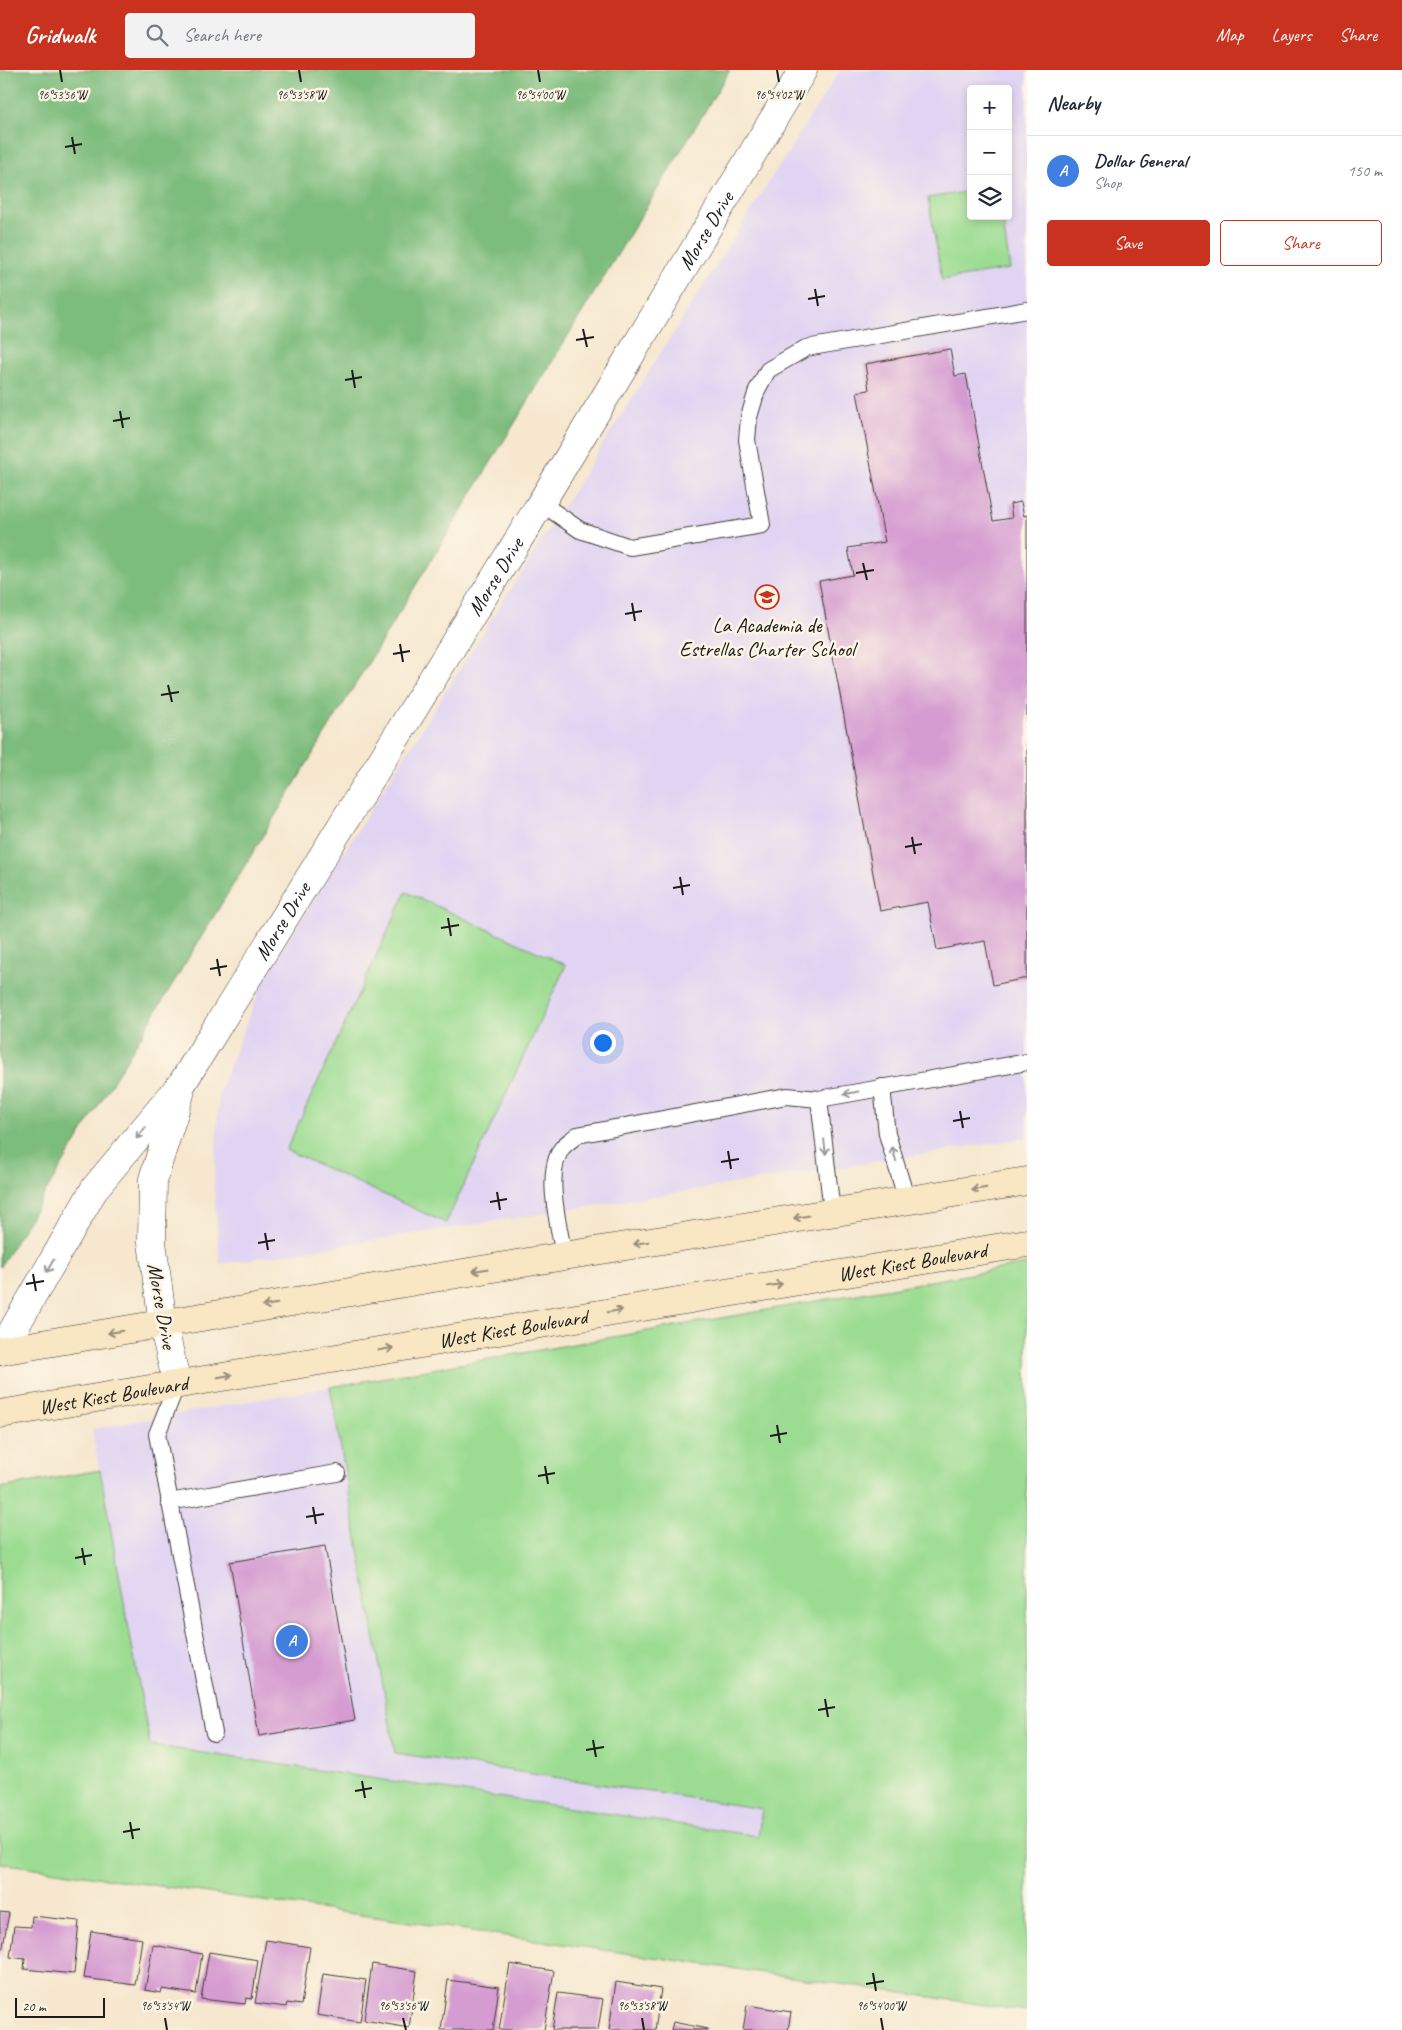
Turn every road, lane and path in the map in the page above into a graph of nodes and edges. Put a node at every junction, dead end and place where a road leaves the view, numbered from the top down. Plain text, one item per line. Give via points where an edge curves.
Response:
1 (803, 70) edge
2 (1027, 310) edge
3 (540, 503) junction
4 (1027, 1062) edge
5 (183, 1082) junction
6 (882, 1087) junction
7 (819, 1099) junction
8 (1027, 1181) edge
9 (908, 1201) junction
10 (832, 1212) junction
11 (1027, 1243) edge
12 (564, 1256) junction
13 (163, 1324) junction
14 (0, 1351) edge
15 (177, 1384) junction
16 (0, 1414) edge
17 (338, 1472) dead end
18 (169, 1502) junction
19 (214, 1733) dead end

1 - 3 street, Morse Drive
2 - 3 lane via 806,348 768,370 757,390 749,416 747,440 762,525 630,547 580,530
3 - 5 street, Morse Drive
4 - 6 lane
5 - 13 street, Morse Drive via 153,1179 152,1242
5 -> 14 street, Morse Drive via 95,1188
6 -> 7 lane
9 -> 6 lane via 888,1134
7 -> 10 lane
7 - 12 lane via 787,1096 577,1135 563,1148 553,1168
8 -> 9 main road
9 - 10 main road
10 -> 12 main road
15 -> 11 main road, West Kiest Boulevard
12 -> 13 main road
13 -> 14 main road
13 - 15 street, Morse Drive
15 - 16 main road, West Kiest Boulevard
15 - 18 lane via 156,1434
17 - 18 lane
18 - 19 lane

